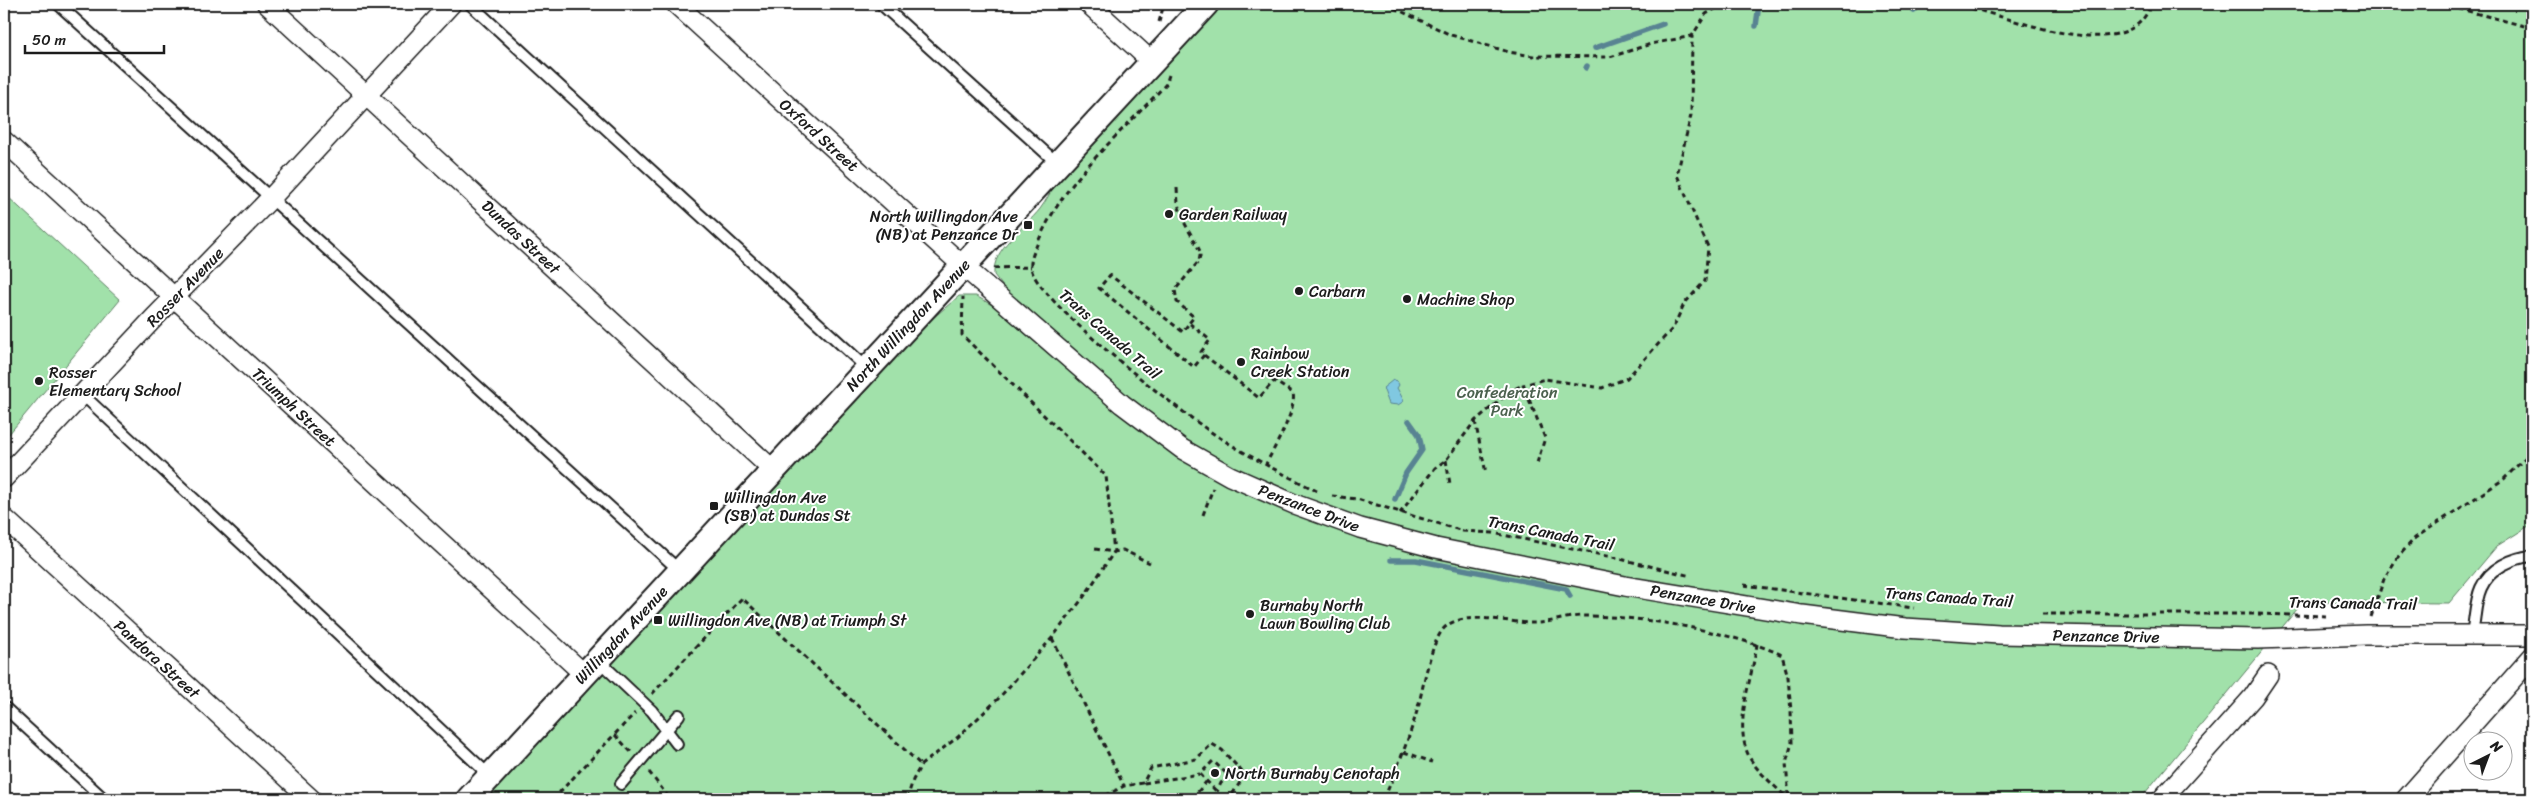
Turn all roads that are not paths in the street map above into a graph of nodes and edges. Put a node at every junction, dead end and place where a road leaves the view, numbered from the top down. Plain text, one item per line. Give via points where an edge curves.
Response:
1 (58, 4) edge
2 (267, 4) edge
3 (451, 4) edge
4 (470, 4) edge
5 (676, 4) edge
6 (881, 4) edge
7 (1088, 4) edge
8 (1206, 4) edge
9 (1161, 65) junction
10 (366, 95) junction
11 (4, 140) edge
12 (1058, 164) junction
13 (271, 198) junction
14 (963, 266) junction
15 (174, 297) junction
16 (868, 369) junction
17 (83, 395) junction
18 (774, 471) junction
19 (4, 478) edge
20 (4, 518) edge
21 (2532, 556) edge
22 (681, 571) junction
23 (2472, 634) junction
24 (2532, 635) edge
25 (2532, 658) edge
26 (591, 667) junction
27 (2268, 675) dead end
28 (4, 707) edge
29 (679, 715) dead end
30 (666, 730) junction
31 (678, 744) dead end
32 (490, 776) junction
33 (621, 784) dead end
34 (104, 799) edge
35 (311, 799) edge
36 (468, 799) edge
37 (2163, 799) edge
38 (2406, 799) edge

1 - 13 lane
2 - 10 street, Dundas Street
3 - 10 street, Rosser Avenue
4 - 16 lane
5 - 14 street, Oxford Street
6 - 12 lane
7 - 9 street
8 - 9 street, North Willingdon Avenue
9 - 12 street, North Willingdon Avenue
10 - 13 street, Rosser Avenue
10 - 18 street, Dundas Street
11 - 15 street, Triumph Street
12 - 14 street, North Willingdon Avenue
13 - 15 street, Rosser Avenue
13 - 22 lane
14 - 16 street, North Willingdon Avenue
14 - 23 street, Penzance Drive via 1088,377 1182,449 1274,496 1360,528 1404,540 1625,586 1793,614 1905,628 2000,634 2249,638 2366,623
15 - 17 street, Rosser Avenue
15 - 26 street, Triumph Street
16 - 18 street, North Willingdon Avenue
17 - 19 street, Rosser Avenue
17 - 32 lane
18 - 22 street, Willingdon Avenue
20 - 35 street, Pandora Street
21 - 23 lane via 2503,564 2490,576 2481,588
22 - 26 street, Willingdon Avenue
23 - 24 street, Penzance Drive
25 - 38 street
26 - 30 lane via 652,711
26 - 32 street, Willingdon Avenue
27 - 37 street via 2253,698
28 - 34 lane
29 - 30 lane
30 - 31 lane
30 - 33 lane
32 - 36 street, Willingdon Avenue

